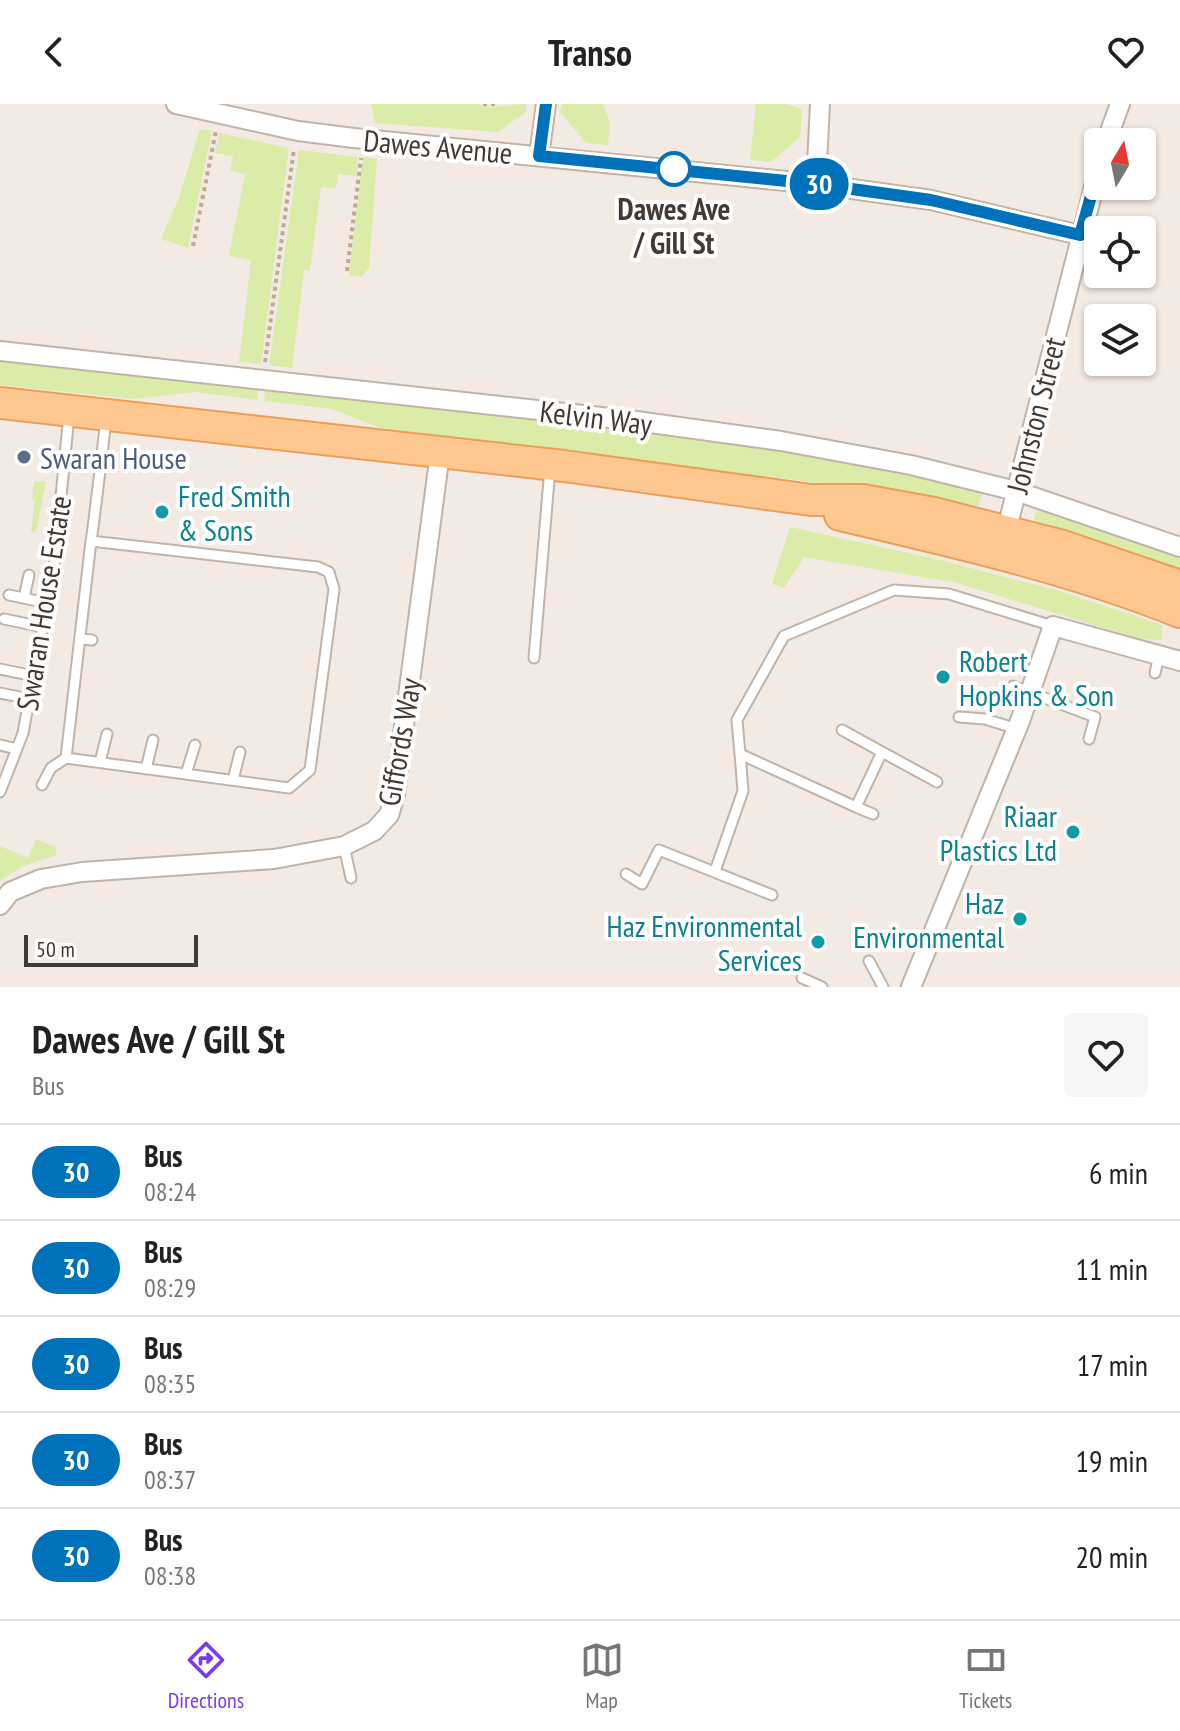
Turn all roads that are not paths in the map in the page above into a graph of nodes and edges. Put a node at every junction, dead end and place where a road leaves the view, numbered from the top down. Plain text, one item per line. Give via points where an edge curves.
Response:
1 (176, 104) edge
2 (546, 104) edge
3 (820, 104) edge
4 (1120, 104) edge
5 (1111, 128) edge
6 (539, 156) junction
7 (816, 184) junction
8 (1090, 200) edge
9 (1080, 235) junction
10 (0, 351) edge
11 (0, 403) edge
12 (69, 410) junction
13 (106, 415) junction
14 (440, 453) junction
15 (550, 464) junction
16 (1016, 491) junction
17 (811, 500) junction
18 (1006, 532) junction
19 (91, 541) junction
20 (1180, 547) edge
21 (29, 575) dead end
22 (1126, 579) junction
23 (1180, 586) edge
24 (9, 595) dead end
25 (24, 598) junction
26 (1180, 598) edge
27 (47, 603) junction
28 (1180, 612) edge
29 (4, 619) dead end
30 (1053, 626) junction
31 (43, 627) junction
32 (80, 639) junction
33 (92, 640) dead end
34 (534, 658) dead end
35 (1180, 661) edge
36 (0, 669) edge
37 (34, 676) junction
38 (1022, 690) junction
39 (0, 693) edge
40 (30, 699) junction
41 (959, 717) dead end
42 (1017, 729) junction
43 (842, 730) dead end
44 (107, 734) dead end
45 (1089, 739) dead end
46 (153, 740) dead end
47 (0, 745) edge
48 (195, 745) dead end
49 (17, 749) junction
50 (240, 752) dead end
51 (882, 752) junction
52 (740, 754) junction
53 (66, 758) junction
54 (100, 762) junction
55 (146, 769) junction
56 (4, 773) edge
57 (186, 774) junction
58 (233, 780) junction
59 (937, 782) dead end
60 (42, 785) dead end
61 (0, 792) edge
62 (856, 807) junction
63 (873, 814) dead end
64 (344, 846) junction
65 (715, 871) junction
66 (626, 874) dead end
67 (351, 878) dead end
68 (772, 895) dead end
69 (0, 905) edge
70 (869, 961) dead end
71 (802, 978) dead end
72 (919, 979) edge
73 (822, 987) edge
74 (883, 987) edge

1 - 6 street, Dawes Avenue via 298,131
2 - 6 street
3 - 7 street
4 - 5 street
6 - 7 street, Dawes Avenue
7 - 9 street, Dawes Avenue via 931,200
8 - 9 street, Johnston Street
9 - 16 street, Johnston Street
10 - 16 street, Kelvin Way via 629,420 781,441
11 - 12 main road, Kelvin Way
12 - 13 main road, Kelvin Way
12 - 27 lane, Swaran House Estate
13 - 14 main road, Kelvin Way
13 - 19 lane
14 - 15 main road, Kelvin Way
14 - 64 street, Giffords Way via 395,795 389,815 374,831
15 - 17 main road, Kelvin Way
15 - 34 lane
16 - 18 street, Johnston Street
16 - 20 street, Kelvin Way
17 - 18 main road, Kelvin Way via 863,500
17 - 22 main road, Kelvin Way via 826,512
18 - 22 main road, Kelvin Way via 1063,546
19 - 32 lane
19 - 58 lane via 329,572 334,589 310,770 289,788
21 - 25 lane
22 - 23 main road, Kelvin Way
22 - 26 street
22 - 28 main road, Kelvin Way
24 - 25 lane
25 - 27 lane
27 - 31 lane, Swaran House Estate
29 - 31 lane
30 - 35 street via 1157,664
30 - 38 street
30 - 52 lane via 949,594 894,590 784,636 737,720
31 - 37 lane, Swaran House Estate
32 - 33 lane
32 - 53 lane
36 - 37 lane
37 - 40 lane, Swaran House Estate
38 - 42 street
38 - 45 lane via 1095,717
39 - 40 lane
40 - 49 lane, Swaran House Estate
41 - 42 lane
42 - 72 street via 1006,771
43 - 51 lane
44 - 54 lane
46 - 55 lane
47 - 49 lane
48 - 57 lane
49 - 56 lane, Swaran House Estate
50 - 58 lane
51 - 59 lane
51 - 62 lane
52 - 62 lane
52 - 65 lane via 743,791
53 - 54 lane
53 - 60 lane via 51,768
54 - 55 lane
55 - 57 lane
56 - 61 lane, Swaran House Estate
57 - 58 lane
62 - 63 lane
64 - 67 lane
64 - 69 street, Giffords Way via 274,859 41,879 10,892
65 - 66 lane via 659,850 642,884
65 - 68 lane
70 - 74 lane
71 - 73 lane

